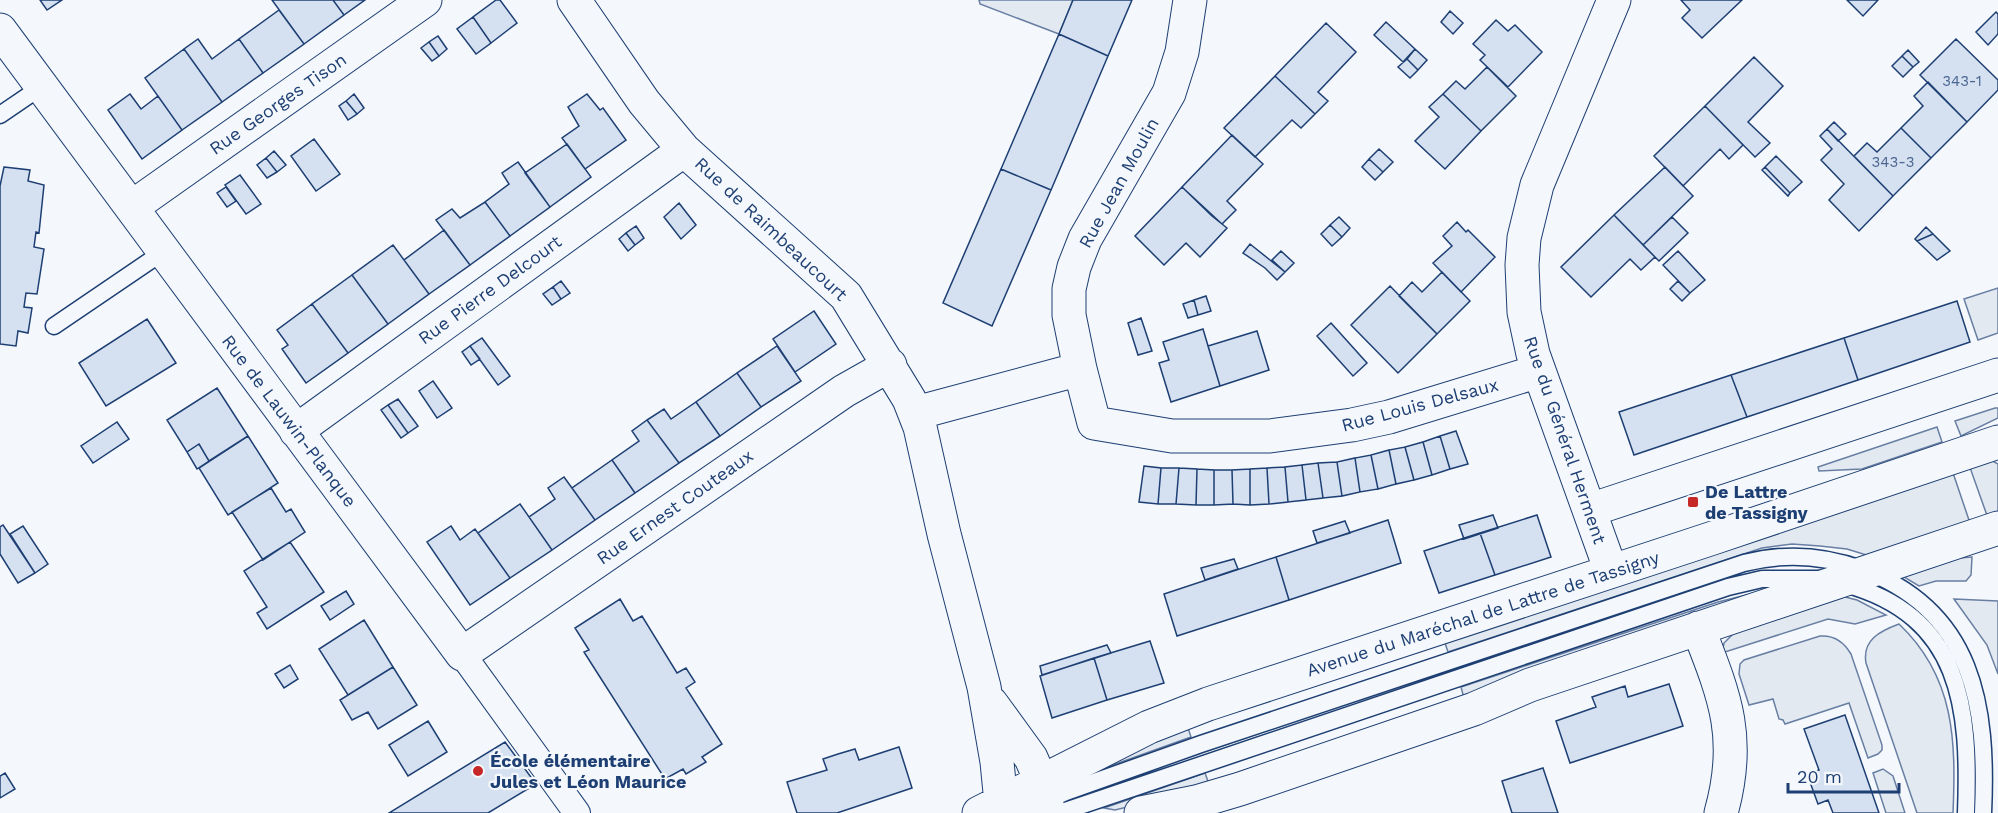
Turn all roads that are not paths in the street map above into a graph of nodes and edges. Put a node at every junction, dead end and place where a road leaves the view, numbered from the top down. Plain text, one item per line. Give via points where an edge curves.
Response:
1 (425, 0) edge
2 (574, 0) edge
3 (1190, 0) edge
4 (1614, 0) edge
5 (0, 30) edge
6 (41, 87) junction
7 (0, 115) edge
8 (684, 150) junction
9 (132, 207) junction
10 (163, 252) junction
11 (54, 326) dead end
12 (890, 365) junction
13 (1080, 369) junction
14 (1539, 371) junction
15 (1998, 375) edge
16 (916, 413) junction
17 (296, 431) junction
18 (1998, 442) edge
19 (1590, 510) junction
20 (1998, 528) edge
21 (1611, 571) junction
22 (1868, 571) junction
23 (1836, 582) junction
24 (1698, 628) junction
25 (462, 654) junction
26 (984, 687) junction
27 (1024, 806) edge
28 (577, 813) edge
29 (1141, 813) edge
30 (1721, 813) edge
31 (1966, 813) edge
32 (1983, 813) edge

1 - 9 street, Rue Georges Tison
2 - 8 street, Rue de Raimbeaucourt via 644,102
3 - 13 street, Rue Jean Moulin via 1182,52 1169,93 1085,239 1074,267 1069,315
4 - 14 street, Rue du Général Herment via 1537,185 1524,238 1524,312
5 - 6 street, Rue de Lauwin-Planque
6 - 7 lane
6 - 9 street, Rue de Lauwin-Planque
8 - 12 street, Rue de Raimbeaucourt via 846,296
8 - 17 street, Rue Pierre Delcourt
9 - 10 street, Rue de Lauwin-Planque
10 - 11 lane
10 - 17 street, Rue de Lauwin-Planque
12 - 16 street, Rue de Raimbeaucourt
12 - 25 street, Rue Ernest Couteaux via 844,391
13 - 14 street, Rue Louis Delsaux via 1094,423 1172,436 1226,437 1270,436 1352,425
13 - 16 street
14 - 19 street, Rue du Général Herment
15 - 19 street
16 - 26 street, Rue de Raimbeaucourt
17 - 25 street, Rue de Lauwin-Planque
18 - 21 street, Avenue du Maréchal de Lattre de Tassigny
19 - 21 street, Rue du Général Herment
20 - 22 street
21 - 27 street, Avenue du Maréchal de Lattre de Tassigny via 1149,727
22 - 23 street
22 - 27 lane via 1800,557 1744,563 1310,706
22 - 32 lane via 1918,599 1951,636 1965,663 1980,718
23 - 24 street
23 - 27 lane via 1783,578 1728,587
23 - 31 lane via 1872,592 1903,610 1925,629 1945,658 1965,718
24 - 29 street via 1240,789
24 - 30 street via 1731,733
25 - 28 street, Rue de Lauwin-Planque
26 - 27 street, Rue de Raimbeaucourt via 997,762
26 - 27 street, Rue de Raimbeaucourt via 997,713 1024,748

